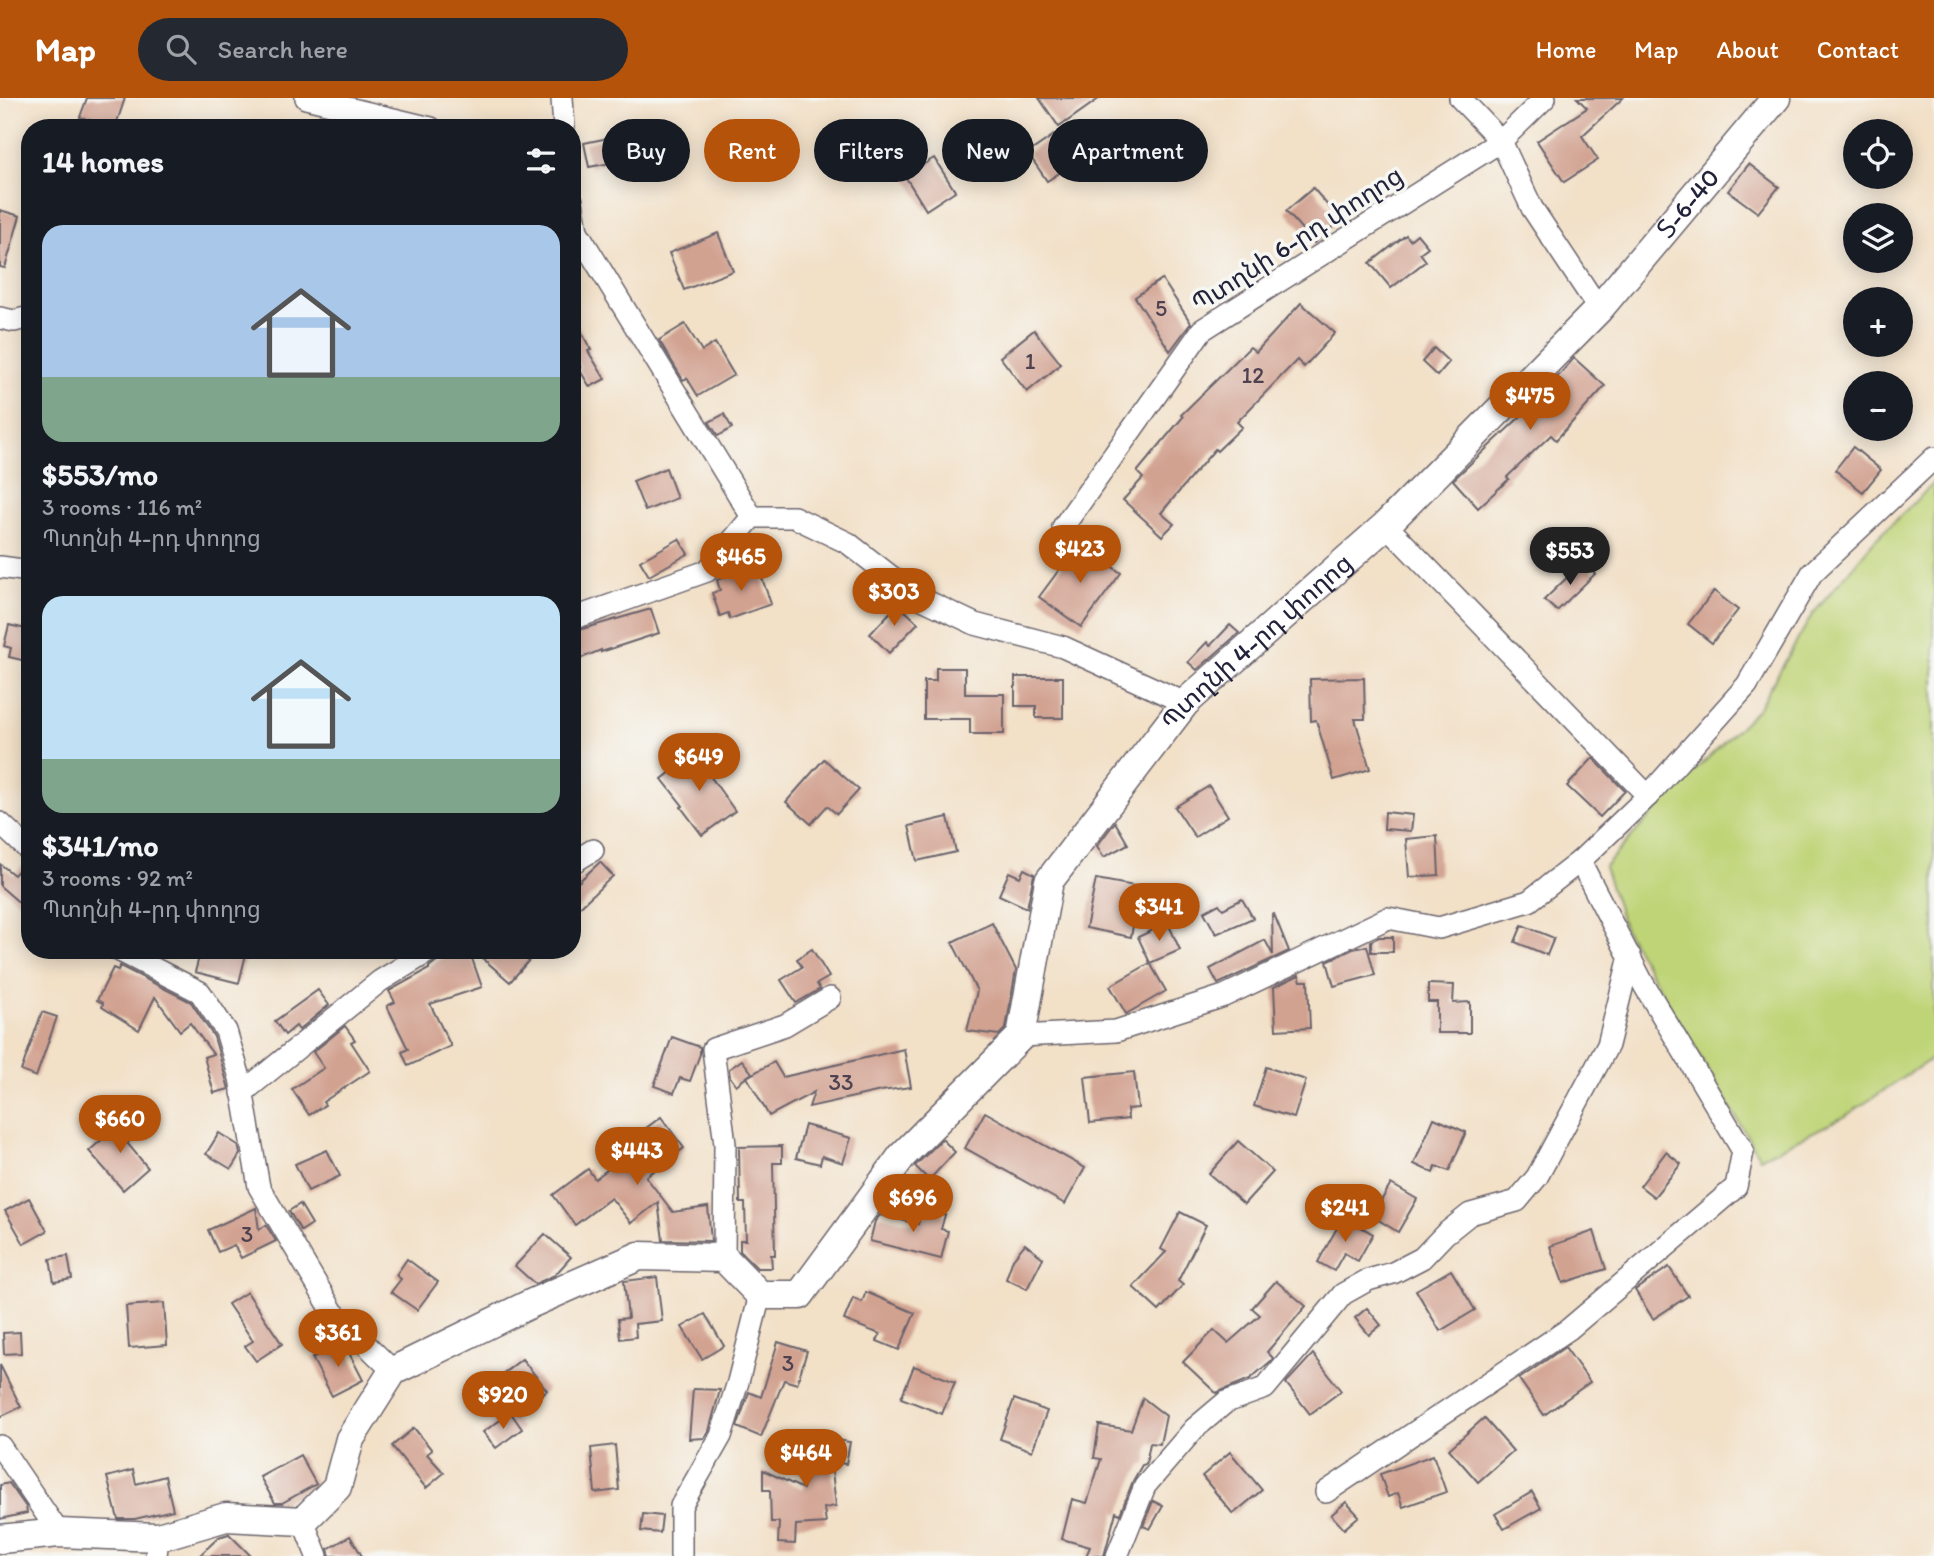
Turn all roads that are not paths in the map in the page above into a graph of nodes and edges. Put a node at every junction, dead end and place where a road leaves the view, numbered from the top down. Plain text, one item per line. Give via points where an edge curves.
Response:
1 (306, 98) edge
2 (562, 98) edge
3 (1460, 98) edge
4 (1545, 98) edge
5 (1776, 98) edge
6 (394, 119) edge
7 (563, 119) edge
8 (1501, 142) junction
9 (581, 242) edge
10 (1599, 309) junction
11 (0, 318) edge
12 (21, 319) edge
13 (1934, 458) edge
14 (752, 517) junction
15 (1385, 526) junction
16 (1063, 527) dead end
17 (0, 567) edge
18 (21, 570) edge
19 (581, 616) edge
20 (1185, 703) junction
21 (1648, 796) junction
22 (0, 823) edge
23 (21, 843) edge
24 (593, 850) dead end
25 (581, 857) edge
26 (1580, 861) junction
27 (1630, 956) junction
28 (136, 959) edge
29 (416, 959) edge
30 (830, 998) dead end
31 (1021, 1036) junction
32 (242, 1093) junction
33 (724, 1258) junction
34 (760, 1295) junction
35 (393, 1371) junction
36 (0, 1446) edge
37 (1326, 1492) dead end
38 (303, 1521) junction
39 (59, 1533) junction
40 (0, 1539) edge
41 (157, 1547) edge
42 (317, 1556) edge
43 (681, 1556) edge
44 (1117, 1556) edge

1 - 6 street
2 - 7 street
3 - 8 street
4 - 8 street, Պտղնի 6-րդ փողոց
5 - 10 street, Տ-6-40 / Տ-6-40
8 - 10 street via 1532,208
8 - 16 street, Պտղնի 6-րդ փողոց via 1202,330
9 - 14 street
10 - 15 street, Պտղնի 4-րդ փողոց / Տ-6-40
11 - 12 street
13 - 21 street via 1812,573 1747,685
14 - 19 street via 707,571
14 - 20 street via 794,517 848,543 916,596 975,624 1063,647
15 - 20 street, Պտղնի 4-րդ փողոց / Տ-6-40
15 - 21 street
17 - 18 street
20 - 31 street, Պտղնի 4-րդ փողոց / Տ-6-40 via 1049,881
21 - 26 street
22 - 23 street
24 - 25 street
26 - 27 street
26 - 31 street via 1529,901 1439,928 1388,918 1224,996 1116,1031
27 - 37 street via 1743,1151 1736,1187 1569,1329
27 - 44 street via 1608,1045 1537,1177 1517,1201 1470,1214 1422,1258 1343,1294 1265,1388 1226,1402 1194,1429 1144,1486
28 - 32 street via 200,992 226,1031
29 - 32 street via 380,981
30 - 33 street via 785,1025 713,1049 725,1144
31 - 34 street via 902,1156 800,1295
32 - 35 street via 259,1187 333,1312
33 - 34 street
33 - 35 street via 639,1256
34 - 43 street via 721,1436 681,1506
35 - 38 street via 350,1438 337,1488
36 - 39 street
38 - 41 street via 226,1517
38 - 42 street
39 - 40 street
39 - 41 street

